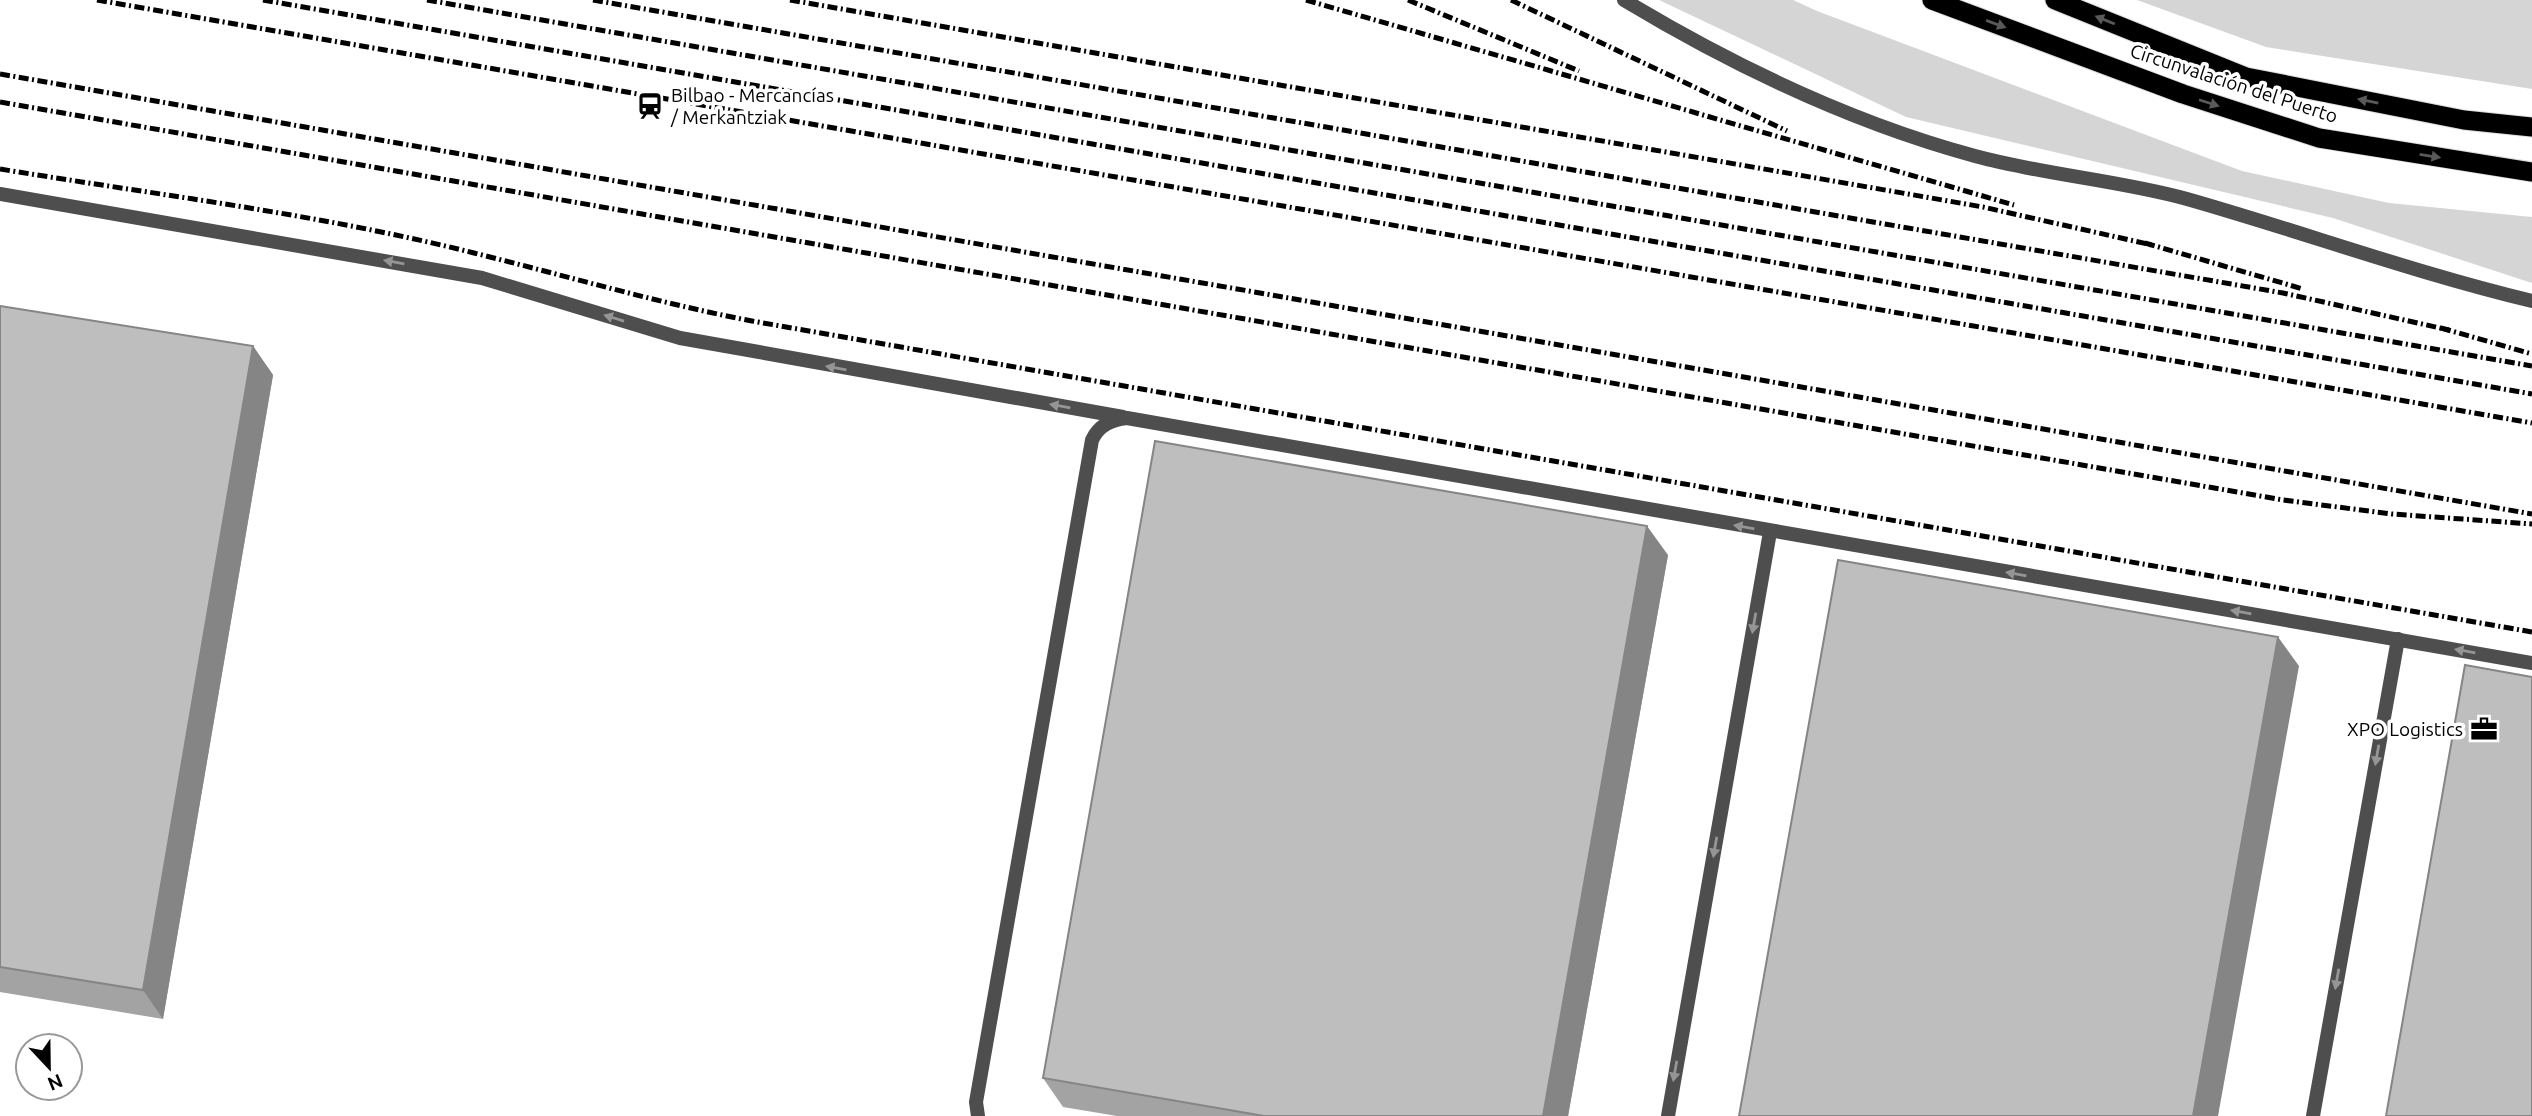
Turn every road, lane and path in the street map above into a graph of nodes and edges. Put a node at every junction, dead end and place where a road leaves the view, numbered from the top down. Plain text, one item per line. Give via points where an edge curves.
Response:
1 (1623, 0) edge
2 (1932, 0) edge
3 (2055, 0) edge
4 (2532, 127) edge
5 (2532, 172) edge
6 (0, 194) edge
7 (2532, 301) edge
8 (1127, 418) junction
9 (1770, 532) junction
10 (2398, 639) junction
11 (2532, 663) edge
12 (976, 1111) edge
13 (1668, 1116) edge
14 (2313, 1116) edge

1 - 7 lane via 1838,108 1925,140 2027,169 2184,198 2384,261
2 -> 5 highway, Circunvalación del Puerto via 2183,94 2319,138
4 -> 3 highway, Circunvalación del Puerto via 2464,120 2246,77
8 -> 6 lane via 680,338 482,278
9 -> 8 lane
8 - 12 lane via 1104,425 1091,440
10 -> 9 lane
9 -> 13 lane
11 -> 10 lane
10 -> 14 lane

